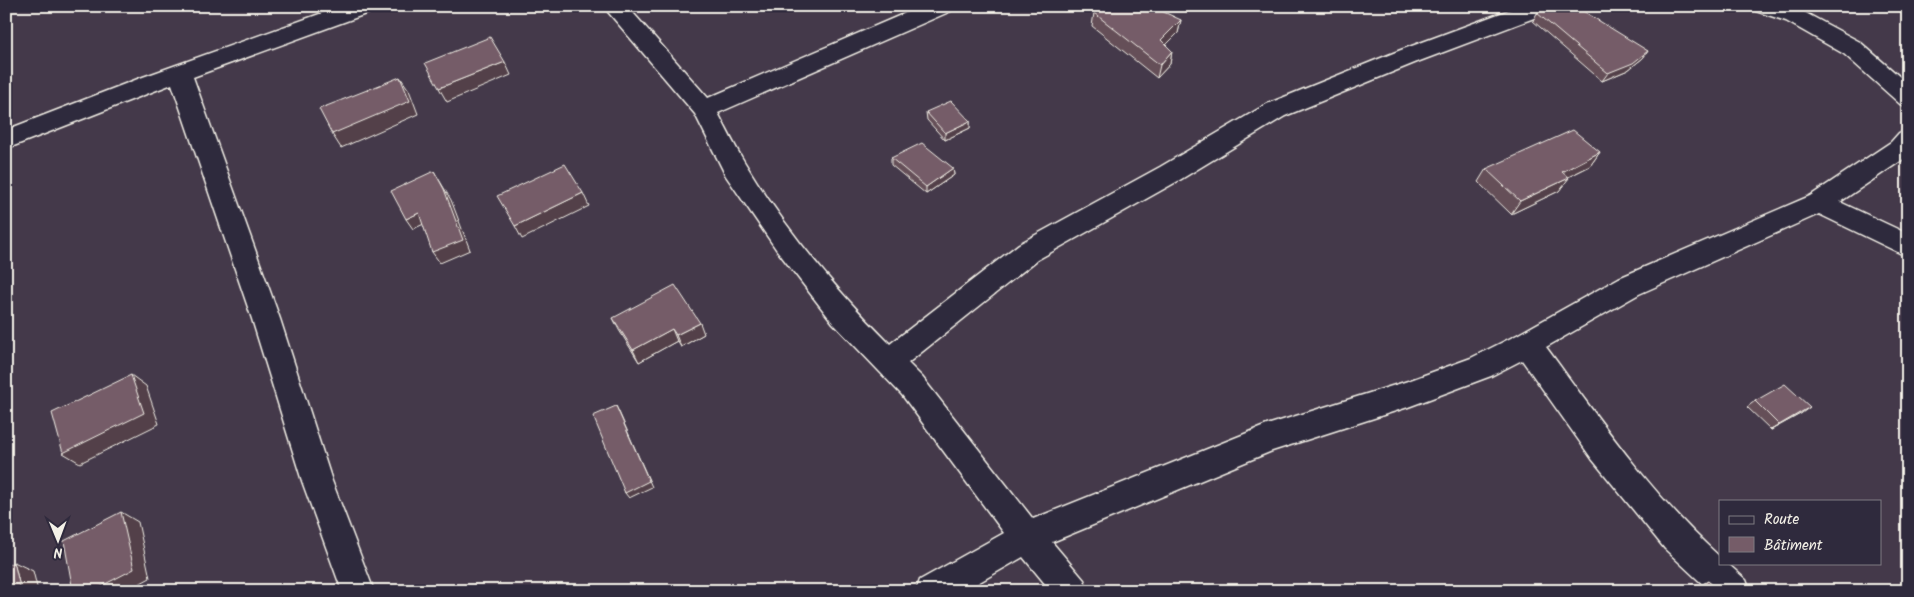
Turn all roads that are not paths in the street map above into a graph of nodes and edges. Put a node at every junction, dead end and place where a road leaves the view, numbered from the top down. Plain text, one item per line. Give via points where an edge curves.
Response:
1 (366, 6) edge
2 (614, 6) edge
3 (943, 6) edge
4 (1538, 6) edge
5 (1764, 6) edge
6 (180, 73) junction
7 (1908, 98) edge
8 (704, 109) junction
9 (6, 140) edge
10 (1905, 151) edge
11 (1819, 203) junction
12 (1908, 246) edge
13 (1527, 344) junction
14 (888, 362) junction
15 (1028, 537) junction
16 (358, 591) edge
17 (932, 591) edge
18 (1072, 591) edge
19 (1734, 591) edge

1 - 6 street
2 - 8 street
3 - 8 street
4 - 14 street via 1276,110 1028,252
5 - 7 street via 1794,16 1852,48
6 - 9 street
6 - 16 street via 266,318 317,481
8 - 14 street via 735,169 785,242 842,315
10 - 11 street
11 - 12 street
11 - 13 street via 1630,286
13 - 15 street via 1481,367 1267,440
13 - 19 street via 1603,449 1676,538
14 - 15 street via 912,386
15 - 17 street
15 - 18 street

